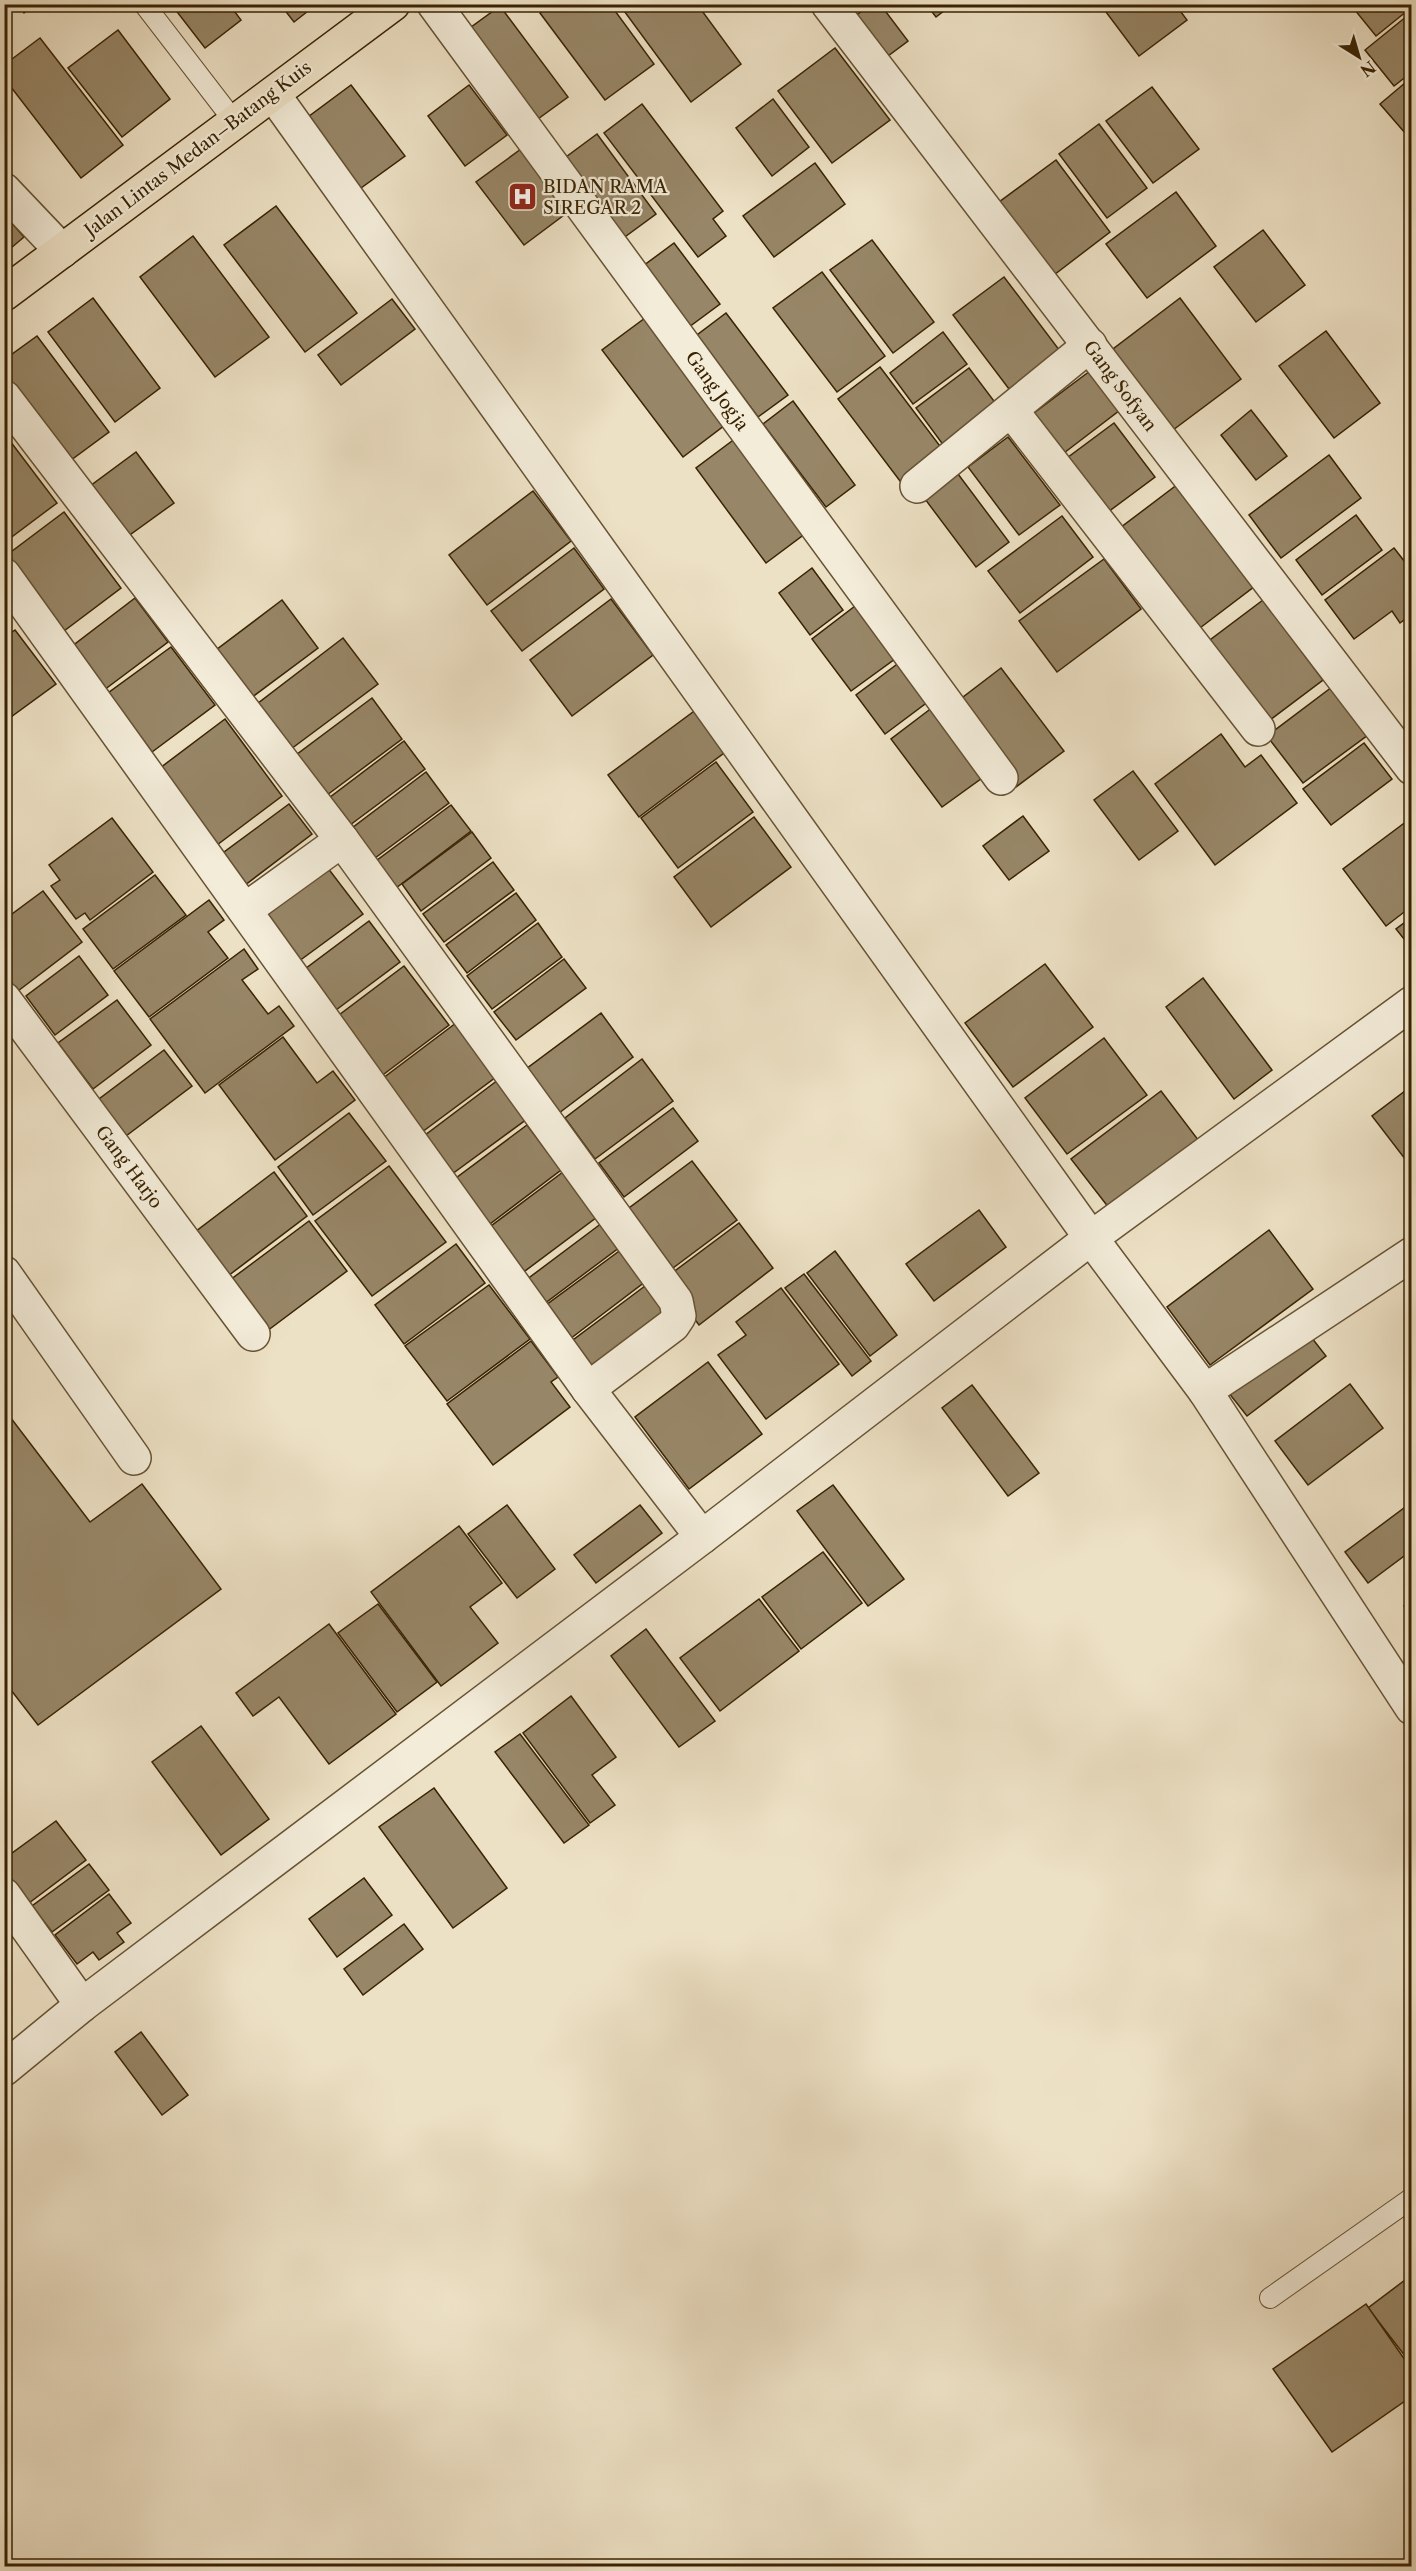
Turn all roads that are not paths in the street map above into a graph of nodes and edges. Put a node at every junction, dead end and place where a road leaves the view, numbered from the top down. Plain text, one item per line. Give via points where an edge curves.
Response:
1 (144, 4) edge
2 (393, 4) edge
3 (434, 4) edge
4 (828, 4) edge
5 (273, 94) junction
6 (234, 121) junction
7 (4, 190) edge
8 (62, 251) junction
9 (4, 294) edge
10 (1090, 345) junction
11 (4, 397) edge
12 (1011, 410) junction
13 (917, 486) dead end
14 (4, 575) edge
15 (1258, 729) dead end
16 (1412, 768) edge
17 (1001, 778) dead end
18 (342, 840) junction
19 (245, 910) junction
20 (4, 999) edge
21 (1412, 1003) edge
22 (1091, 1238) junction
23 (1412, 1254) edge
24 (4, 1273) edge
25 (253, 1335) dead end
26 (588, 1389) junction
27 (1205, 1391) junction
28 (134, 1458) dead end
29 (702, 1537) junction
30 (1412, 1708) edge
31 (4, 1895) edge
32 (82, 2005) junction
33 (4, 2069) edge
34 (1412, 2198) edge
35 (1270, 2298) dead end

1 - 6 lane
2 - 5 highway, Jalan Lintas Medan–Batang Kuis
3 - 17 street, Gang Jogja
4 - 10 street, Gang Sofyan
5 - 6 highway, Jalan Lintas Medan–Batang Kuis
5 - 22 street
6 - 8 highway, Jalan Lintas Medan–Batang Kuis
7 - 8 street
8 - 9 highway, Jalan Lintas Medan–Batang Kuis
10 - 12 street
10 - 16 street, Gang Sofyan
11 - 18 street
12 - 13 street
12 - 15 street
14 - 19 street
18 - 19 street
18 - 26 street via 676,1301 679,1316 673,1325
19 - 26 street
20 - 25 street, Gang Harjo
21 - 22 street
22 - 27 street
22 - 29 street
23 - 27 street
24 - 28 street
26 - 29 street
27 - 30 street
29 - 32 street
31 - 32 street
32 - 33 street
34 - 35 lane

